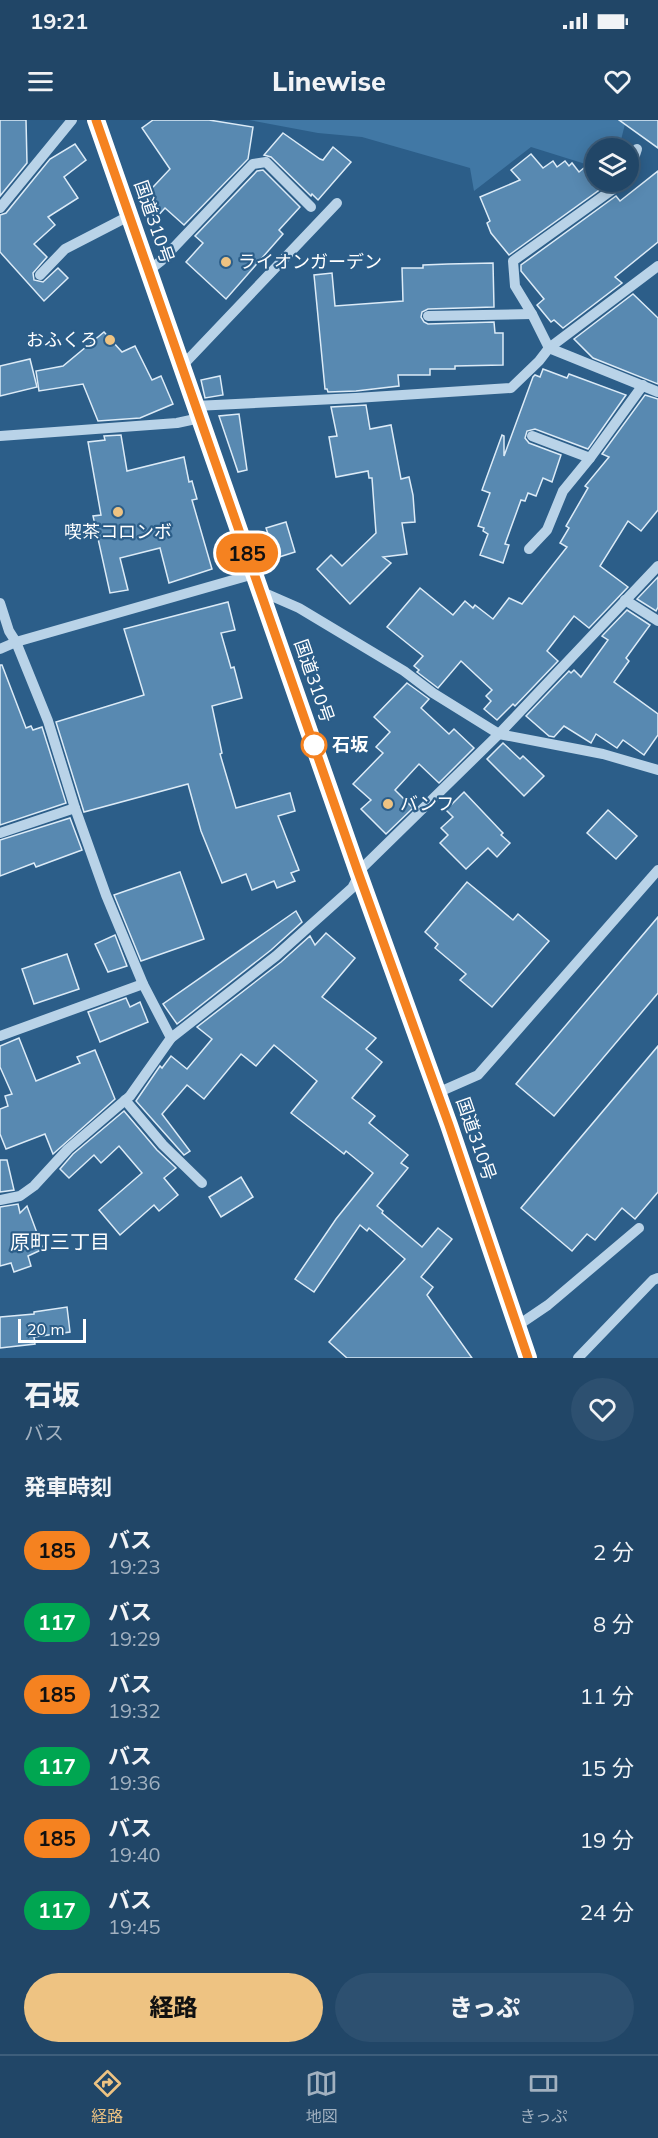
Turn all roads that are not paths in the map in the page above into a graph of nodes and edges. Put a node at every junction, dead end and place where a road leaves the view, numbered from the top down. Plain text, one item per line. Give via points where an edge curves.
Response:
1 (72, 120) edge
2 (96, 120) edge
3 (608, 192) edge
4 (337, 203) dead end
5 (311, 207) dead end
6 (0, 208) edge
7 (129, 216) junction
8 (658, 266) edge
9 (148, 271) junction
10 (40, 275) dead end
11 (532, 314) junction
12 (428, 316) dead end
13 (549, 348) junction
14 (182, 366) junction
15 (643, 385) junction
16 (658, 392) edge
17 (198, 412) junction
18 (0, 436) edge
19 (532, 436) dead end
20 (590, 458) junction
21 (529, 549) dead end
22 (658, 566) edge
23 (257, 583) junction
24 (625, 600) junction
25 (0, 603) edge
26 (658, 621) edge
27 (16, 642) junction
28 (0, 649) edge
29 (499, 734) junction
30 (658, 770) edge
31 (75, 808) junction
32 (0, 833) edge
33 (658, 870) edge
34 (359, 874) junction
35 (143, 984) junction
36 (0, 1036) edge
37 (171, 1038) junction
38 (437, 1093) junction
39 (125, 1100) junction
40 (202, 1183) dead end
41 (0, 1200) edge
42 (639, 1228) dead end
43 (658, 1278) edge
44 (517, 1326) junction
45 (528, 1358) edge
46 (578, 1358) edge

1 - 6 street
2 - 7 highway, 国道310号
3 - 11 street via 513,261 515,286
4 - 14 street
5 - 9 street via 266,162 253,164
7 - 9 highway, 国道310号
7 - 10 street via 65,249
8 - 13 street
9 - 14 highway, 国道310号
11 - 12 street
11 - 13 street
13 - 15 street
13 - 17 street via 512,388
14 - 17 highway, 国道310号
15 - 16 street
15 - 20 street
17 - 18 street via 177,423
17 - 23 highway, 国道310号
19 - 20 street
20 - 21 street via 562,491 547,530
22 - 24 street
23 - 27 street
23 - 29 street via 404,671
23 - 34 highway, 国道310号
24 - 26 street
24 - 29 street
25 - 27 street
27 - 28 street
27 - 31 street via 48,721
29 - 30 street via 603,754
29 - 34 street
31 - 32 street
31 - 35 street
33 - 38 street via 478,1075
34 - 37 street via 352,888 276,956
34 - 38 highway, 国道310号
35 - 36 street
35 - 37 street
37 - 39 street
38 - 44 highway, 国道310号
39 - 40 street
39 - 41 street via 68,1149 34,1186 20,1196
42 - 44 street via 548,1305
43 - 46 street
44 - 45 highway, 国道310号

